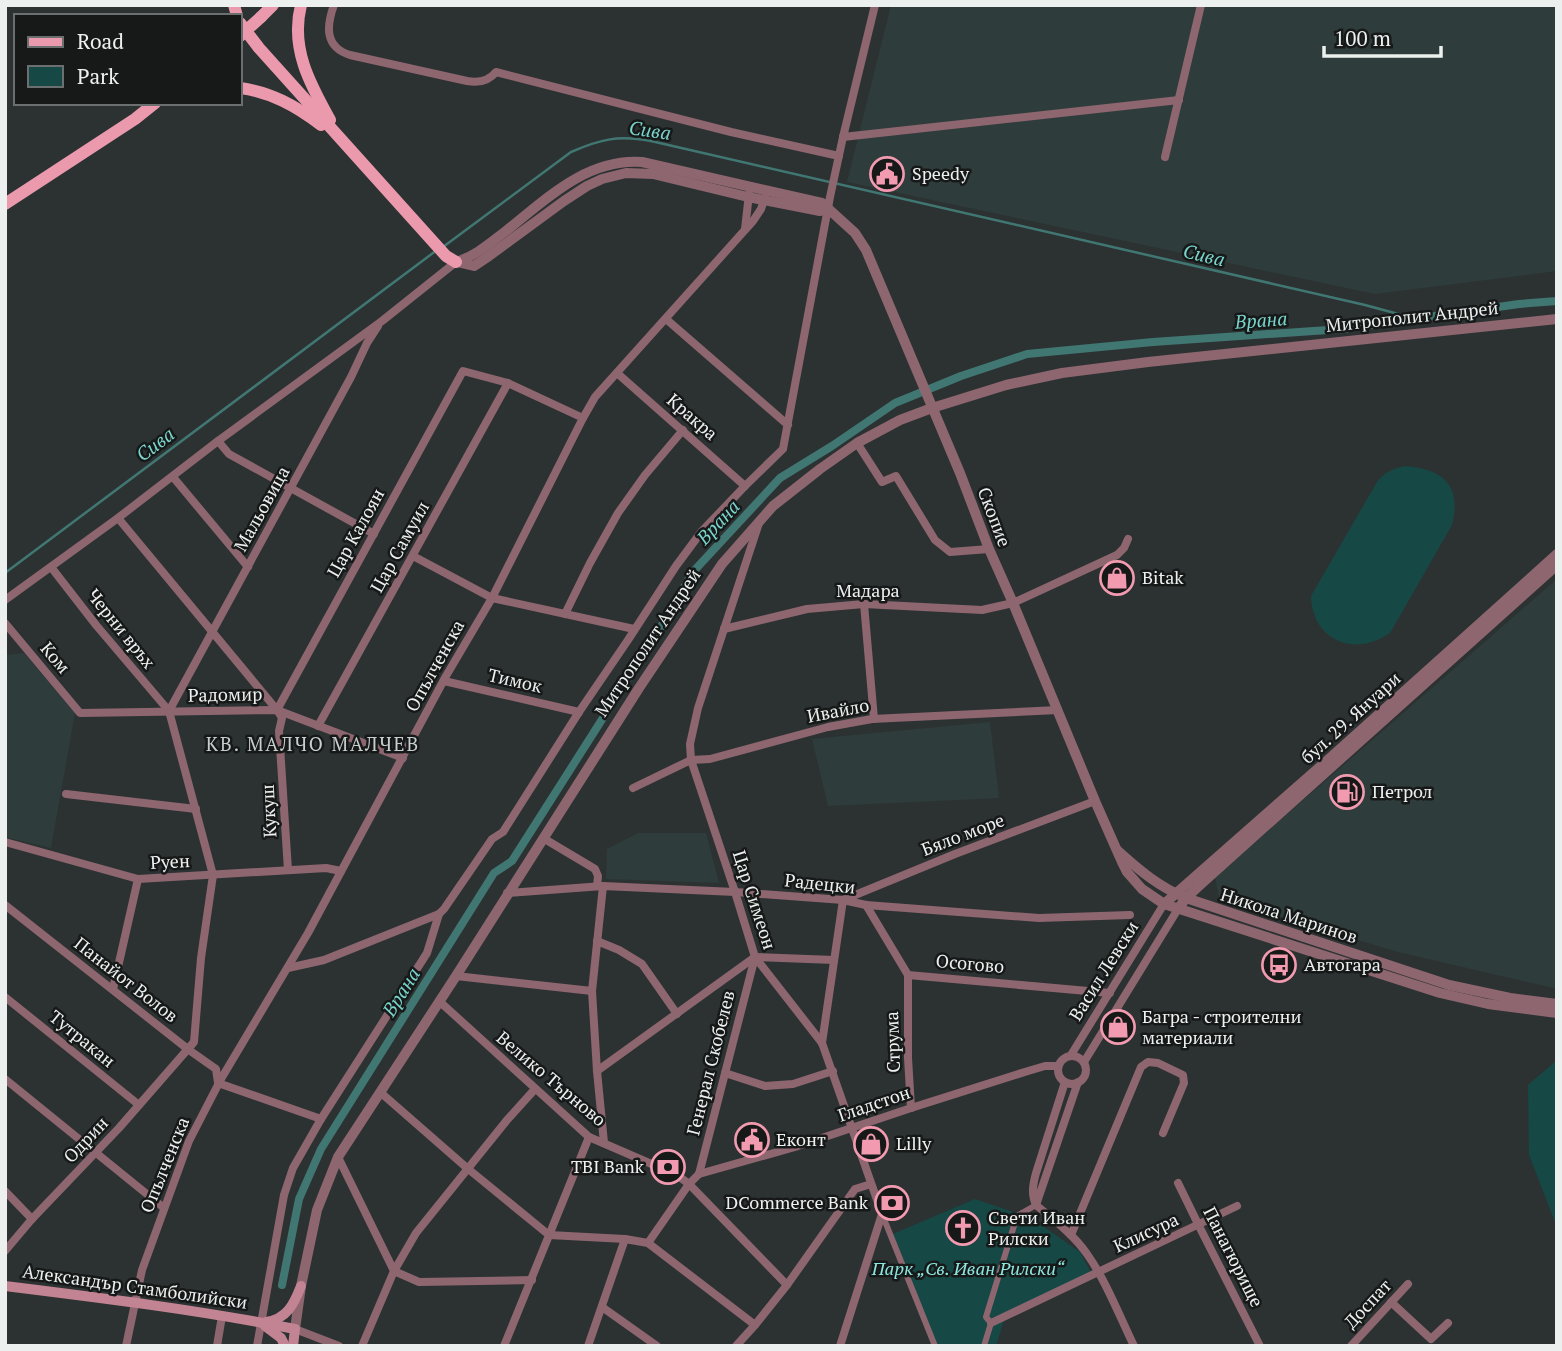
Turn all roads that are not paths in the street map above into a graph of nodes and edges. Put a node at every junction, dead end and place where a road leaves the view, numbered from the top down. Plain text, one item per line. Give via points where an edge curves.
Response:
1 (274, 5) edge
2 (301, 5) edge
3 (334, 5) edge
4 (875, 5) edge
5 (1201, 5) edge
6 (242, 26) edge
7 (242, 34) edge
8 (242, 88) edge
9 (1178, 100) junction
10 (152, 105) edge
11 (163, 105) edge
12 (135, 119) junction
13 (843, 137) junction
14 (342, 141) junction
15 (839, 156) junction
16 (1165, 157) dead end
17 (749, 192) junction
18 (765, 195) junction
19 (5, 204) edge
20 (828, 208) junction
21 (745, 229) junction
22 (451, 259) junction
23 (1557, 318) edge
24 (666, 319) junction
25 (382, 321) junction
26 (617, 373) junction
27 (508, 383) junction
28 (931, 405) junction
29 (583, 418) junction
30 (788, 425) junction
31 (683, 430) junction
32 (218, 441) junction
33 (857, 443) junction
34 (173, 477) junction
35 (745, 486) junction
36 (291, 487) junction
37 (118, 518) junction
38 (760, 520) junction
39 (374, 534) junction
40 (1128, 539) dead end
41 (989, 549) junction
42 (1557, 554) edge
43 (413, 556) junction
44 (1557, 565) edge
45 (51, 567) junction
46 (248, 568) junction
47 (492, 598) junction
48 (5, 600) edge
49 (1013, 603) junction
50 (864, 604) junction
51 (565, 614) junction
52 (5, 623) edge
53 (634, 629) junction
54 (724, 629) junction
55 (212, 633) junction
56 (444, 681) junction
57 (277, 710) junction
58 (1058, 710) junction
59 (169, 711) junction
60 (579, 712) junction
61 (80, 713) joint
62 (874, 719) junction
63 (318, 726) junction
64 (403, 758) junction
65 (691, 760) junction
66 (632, 788) dead end
67 (66, 794) dead end
68 (1095, 802) junction
69 (196, 809) junction
70 (543, 838) junction
71 (5, 842) edge
72 (1115, 848) junction
73 (288, 870) junction
74 (341, 871) junction
75 (213, 875) junction
76 (138, 879) junction
77 (1201, 884) junction
78 (600, 886) junction
79 (735, 892) junction
80 (507, 893) junction
81 (1174, 894) junction
82 (1186, 898) junction
83 (843, 900) junction
84 (1164, 904) junction
85 (5, 905) edge
86 (866, 905) junction
87 (1212, 907) junction
88 (1178, 909) junction
89 (439, 914) junction
90 (1129, 915) dead end
91 (597, 941) junction
92 (755, 957) junction
93 (834, 960) junction
94 (288, 968) junction
95 (908, 975) junction
96 (456, 976) junction
97 (113, 989) junction
98 (593, 991) junction
99 (1110, 993) junction
100 (5, 997) edge
101 (439, 1001) junction
102 (1557, 1004) edge
103 (1557, 1013) edge
104 (677, 1014) junction
105 (822, 1043) junction
106 (189, 1050) junction
107 (1071, 1055) junction
108 (1084, 1062) junction
109 (1058, 1066) junction
110 (597, 1071) junction
111 (833, 1071) junction
112 (725, 1073) junction
113 (5, 1080) edge
114 (1065, 1082) junction
115 (1078, 1082) junction
116 (218, 1083) junction
117 (535, 1089) junction
118 (380, 1092) junction
119 (139, 1105) junction
120 (911, 1108) junction
121 (320, 1119) junction
122 (853, 1128) junction
123 (1163, 1133) dead end
124 (589, 1137) junction
125 (604, 1143) junction
126 (96, 1154) junction
127 (338, 1157) junction
128 (467, 1168) junction
129 (699, 1174) junction
130 (1178, 1183) dead end
131 (689, 1184) junction
132 (871, 1184) junction
133 (5, 1191) edge
134 (1036, 1205) junction
135 (1237, 1206) dead end
136 (164, 1208) junction
137 (882, 1214) junction
138 (32, 1219) junction
139 (1199, 1226) junction
140 (549, 1235) junction
141 (1071, 1235) junction
142 (625, 1239) junction
143 (648, 1243) junction
144 (5, 1251) edge
145 (394, 1271) junction
146 (1098, 1273) junction
147 (531, 1280) junction
148 (1408, 1284) dead end
149 (787, 1285) junction
150 (5, 1286) edge
151 (301, 1286) junction
152 (135, 1302) junction
153 (1391, 1302) junction
154 (603, 1307) junction
155 (222, 1316) junction
156 (260, 1322) junction
157 (991, 1323) junction
158 (1448, 1323) dead end
159 (755, 1325) junction
160 (295, 1329) junction
161 (126, 1346) edge
162 (217, 1346) edge
163 (257, 1346) edge
164 (285, 1346) edge
165 (293, 1346) edge
166 (339, 1346) edge
167 (362, 1346) edge
168 (504, 1346) edge
169 (587, 1346) edge
170 (657, 1346) edge
171 (736, 1346) edge
172 (840, 1346) edge
173 (935, 1346) edge
174 (984, 1346) edge
175 (1134, 1346) edge
176 (1260, 1346) edge
177 (1351, 1346) edge

1 - 7 main road, bridge
2 - 14 main road via 302,62
3 - 15 street via 330,39 340,52 349,55 478,83 496,72
4 - 13 street, Митрополит Андрей
5 - 9 street
6 - 14 main road
8 - 14 main road via 283,100
9 - 13 street
9 - 16 street
10 - 12 main road
11 - 12 main road
12 - 19 main road
13 - 15 street, Митрополит Андрей
14 - 22 main road
15 - 20 street, Митрополит Андрей
17 - 18 street
17 - 21 street
17 - 22 street via 626,173 587,186 474,266
18 - 20 street via 821,211
18 - 21 street, Опълченска via 758,215
20 - 28 street, Скопие via 866,250
20 - 30 street, Митрополит Андрей
21 - 24 street, Опълченска
22 - 25 street
23 - 28 street, Митрополит Андрей via 1062,373
24 - 26 street, Опълченска
24 - 30 street
25 - 32 street
25 - 36 street, Мальовица
26 - 29 street, Опълченска
26 - 31 street, Кракра
27 - 29 street
27 - 39 street, Цар Калоян via 463,371
27 - 43 street, Цар Самуил
28 - 33 street, Митрополит Андрей
28 - 41 street, Скопие
29 - 47 street, Опълченска
30 - 35 street, Митрополит Андрей via 783,449
31 - 35 street, Кракра
31 - 51 street via 618,513
32 - 34 street
32 - 36 street via 229,454
33 - 38 street, Митрополит Андрей
33 - 41 street via 882,482 896,476 942,546 950,552
34 - 37 street
34 - 46 street
35 - 53 street, Митрополит Андрей via 702,531
36 - 39 street
36 - 46 street, Мальовица
37 - 45 street
37 - 55 street
38 - 54 street, Цар Симеон
38 - 70 street, Митрополит Андрей via 722,564
39 - 57 street, Цар Калоян
40 - 49 street, Мадара via 1117,555
41 - 49 street, Скопие
42 - 81 street, бул. 29. Януари
43 - 47 street
43 - 63 street, Цар Самуил
44 - 77 street, бул. 29. Януари
45 - 48 street
45 - 59 street, Черни връх
46 - 55 street, Мальовица
47 - 51 street
47 - 56 street, Опълченска
49 - 50 street, Мадара via 982,610
49 - 58 street, Скопие
50 - 54 street, Мадара via 807,609
50 - 62 street
51 - 53 street
52 - 61 street, Ком
53 - 60 street, Митрополит Андрей
54 - 65 street, Цар Симеон via 698,708
55 - 57 street
55 - 59 street, Мальовица
56 - 60 street, Тимок
56 - 64 street, Опълченска
57 - 59 street, Радомир
57 - 63 street, Радомир
57 - 73 street, Кукуш via 282,719
58 - 62 street, Ивайло
58 - 68 street, Скопие
59 - 61 street, Радомир
59 - 69 street
60 - 89 street, Митрополит Андрей via 503,832 492,839
62 - 65 street, Ивайло
63 - 64 street, Радомир
64 - 74 street, Опълченска
65 - 66 street, Ивайло
65 - 79 street, Цар Симеон
67 - 69 street
68 - 72 street, Скопие
68 - 83 street, Бяло море
69 - 75 street
70 - 78 street via 595,869
70 - 80 street, Митрополит Андрей
71 - 76 street, Руен
72 - 81 street, Скопие
72 - 84 street, Скопие via 1133,881
73 - 74 street, Руен
73 - 75 street, Руен
74 - 94 street, Опълченска
75 - 76 street, Руен
75 - 106 street via 194,1042
76 - 97 street
77 - 82 street, бул. 29. Януари
77 - 87 street
78 - 79 street, Радецки
78 - 80 street, Радецки
78 - 91 street
79 - 83 street, Радецки
79 - 92 street, Цар Симеон
80 - 96 street, Митрополит Андрей
81 - 82 street, Никола Маринов
81 - 84 street, бул. 29. Януари
82 - 87 street, Никола Маринов
82 - 88 street, бул. 29. Януари
83 - 86 street, Радецки
83 - 93 street
84 - 88 street, Никола Маринов
84 - 99 street, Васил Левски
85 - 97 street, Панайот Волов
86 - 90 street, Радецки via 1039,918
86 - 95 street
87 - 102 street, Никола Маринов via 1448,985
88 - 103 street, Никола Маринов via 1440,993
88 - 108 street, Васил Левски
89 - 94 street via 324,960
89 - 121 street, Митрополит Андрей via 427,953
91 - 98 street
91 - 104 street via 642,964
92 - 93 street
92 - 104 street
92 - 105 street, Цар Симеон
92 - 112 street, Генерал Скобелев
93 - 105 street
94 - 116 street, Опълченска
95 - 99 street, Осогово
95 - 120 street, Струма
96 - 98 street
96 - 101 street, Митрополит Андрей
97 - 106 street, Панайот Волов
98 - 110 street
99 - 107 street, Васил Левски
100 - 119 street, Тутракан
101 - 117 street, Велико Търново
101 - 118 street, Митрополит Андрей
104 - 110 street
105 - 111 street, Цар Симеон
106 - 116 street, Панайот Волов via 216,1069
106 - 119 street, Одрин
107 - 108 street
107 - 109 street
108 - 115 street via 1086,1071
109 - 114 street
109 - 120 street, Гладстон via 1038,1068
110 - 125 street
111 - 112 street via 793,1084 765,1086
111 - 122 street, Цар Симеон
112 - 129 street, Генерал Скобелев
113 - 126 street
114 - 115 street
114 - 134 street via 1034,1179
115 - 134 street
116 - 121 street
116 - 136 street, Опълченска via 189,1141
117 - 124 street, Велико Търново
117 - 128 street
118 - 127 street, Митрополит Андрей
118 - 128 street
119 - 126 street, Одрин
120 - 122 street, Гладстон
121 - 156 street, Митрополит Андрей via 284,1195
122 - 129 street, Гладстон
122 - 132 street, Цар Симеон
123 - 141 street via 1184,1083 1183,1075 1148,1062 1141,1067
124 - 125 street, Велико Търново
124 - 140 street
125 - 131 street, Велико Търново
126 - 136 street
126 - 138 street, Одрин
127 - 145 street
127 - 151 street, Митрополит Андрей via 317,1210
128 - 140 street
128 - 145 street via 416,1233
129 - 131 street
130 - 139 street, Панагюрище
131 - 143 street
131 - 149 street, Велико Търново
132 - 137 street, Цар Симеон
132 - 149 street via 855,1189
133 - 138 street
134 - 141 street
134 - 157 street via 1017,1216 986,1317
135 - 139 street, Клисура
136 - 152 street, Опълченска
137 - 172 street
137 - 173 street, Цар Симеон
138 - 144 street, Одрин
139 - 146 street, Клисура
139 - 176 street, Панагюрище
140 - 142 street
140 - 147 street
141 - 146 street
142 - 143 street
142 - 154 street
143 - 159 street
145 - 147 street via 419,1282
145 - 167 street
146 - 157 street, Клисура
146 - 175 street
147 - 168 street
148 - 153 street, Доспат
149 - 159 street
150 - 152 main road, Александър Стамболийски
151 - 156 main road via 290,1310
151 - 160 street, Митрополит Андрей
152 - 155 main road, Александър Стамболийски
152 - 161 street, Опълченска
153 - 158 street via 1431,1339
153 - 177 street, Доспат
154 - 169 street
154 - 170 street
155 - 156 main road, Александър Стамболийски
155 - 162 street
156 - 160 main road, Александър Стамболийски
156 - 163 street, Митрополит Андрей
156 - 164 main road via 282,1338
157 - 174 street
159 - 171 street
160 - 165 main road, Митрополит Андрей
160 - 166 street

